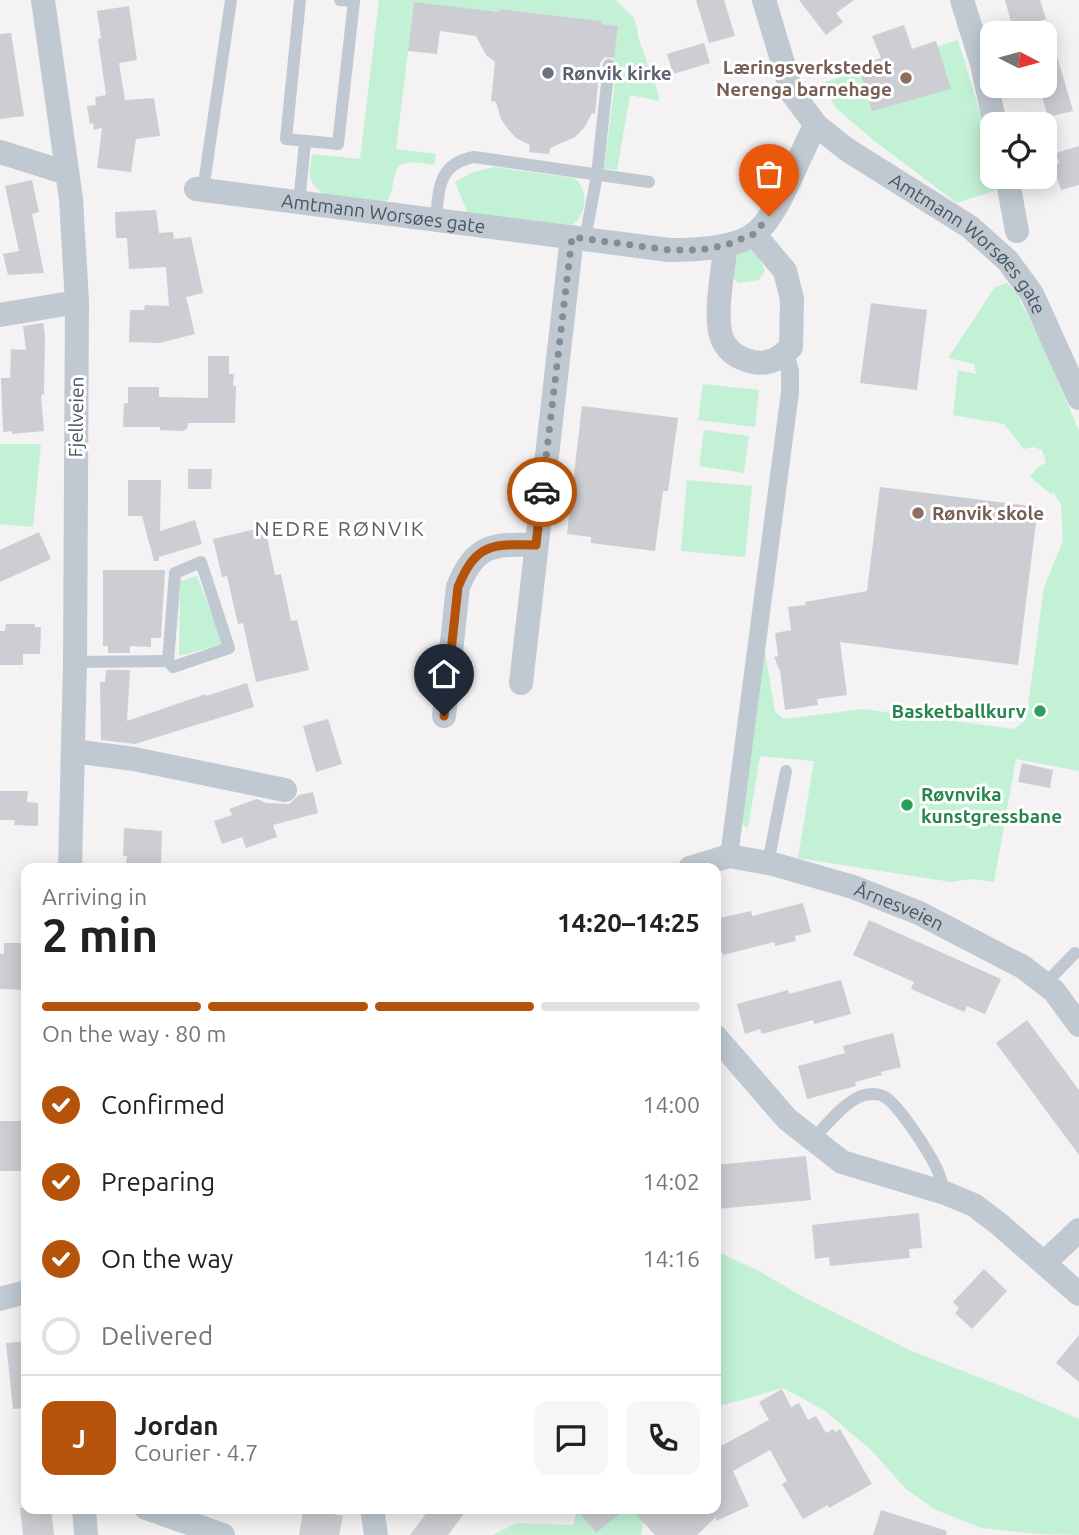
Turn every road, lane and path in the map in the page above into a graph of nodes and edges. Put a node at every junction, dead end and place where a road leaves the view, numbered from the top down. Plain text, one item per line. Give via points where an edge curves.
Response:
1 (43, 0) edge
2 (231, 0) edge
3 (300, 0) edge
4 (340, 0) edge
5 (764, 0) edge
6 (962, 0) edge
7 (610, 65) dead end
8 (992, 112) edge
9 (816, 125) junction
10 (305, 142) junction
11 (0, 152) edge
12 (67, 173) junction
13 (597, 175) junction
14 (649, 181) dead end
15 (199, 189) joint
16 (1009, 189) edge
17 (299, 202) junction
18 (436, 219) junction
19 (1017, 231) dead end
20 (754, 234) junction
21 (578, 238) junction
22 (726, 245) junction
23 (77, 302) junction
24 (0, 315) edge
25 (785, 352) junction
26 (1079, 398) edge
27 (536, 545) junction
28 (168, 660) junction
29 (75, 662) junction
30 (521, 683) dead end
31 (444, 716) dead end
32 (73, 751) junction
33 (786, 771) dead end
34 (285, 790) dead end
35 (729, 856) junction
36 (70, 863) edge
37 (706, 863) edge
38 (768, 863) junction
39 (1075, 953) dead end
40 (1045, 984) junction
41 (1079, 1025) edge
42 (721, 1043) edge
43 (812, 1140) junction
44 (945, 1193) junction
45 (1079, 1230) edge
46 (1044, 1263) junction
47 (21, 1293) edge
48 (1079, 1294) edge
49 (0, 1299) edge
50 (84, 1514) edge
51 (163, 1514) edge
52 (373, 1514) edge
53 (86, 1535) edge
54 (223, 1535) edge
55 (376, 1535) edge

1 - 12 street, Fjellveien
2 - 15 lane
3 - 10 lane via 286,139
4 - 10 lane via 354,1 338,144
5 - 9 street, Amtmann Worsøes gate via 792,93
6 - 8 street
7 - 13 lane
9 - 20 street via 787,186
9 - 26 street, Amtmann Worsøes gate via 970,227 1008,261 1032,294
10 - 17 lane
11 - 12 street
12 - 23 street, Fjellveien
13 - 14 lane
13 - 18 lane via 485,157 461,160 446,170
13 - 21 lane
15 - 17 street, Amtmann Worsøes gate
16 - 19 street
17 - 18 street, Amtmann Worsøes gate
18 - 21 street, Amtmann Worsøes gate
20 - 22 street, Amtmann Worsøes gate
20 - 25 street via 785,271 792,327 791,346
21 - 22 street, Amtmann Worsøes gate via 669,250
21 - 27 street
22 - 25 street via 720,281 722,340 733,355 751,361 765,363
23 - 24 street
23 - 29 street, Fjellveien
25 - 35 street via 790,392
27 - 30 street
27 - 31 street via 483,550 464,571 458,587
28 - 28 lane via 173,667 229,648 201,562 175,573
28 - 29 lane
29 - 32 street, Fjellveien
32 - 34 street
32 - 36 street, Fjellveien
33 - 38 lane
35 - 37 street, Årnesveien
35 - 38 street, Årnesveien
38 - 40 street, Årnesveien via 853,887 919,913 1023,967
39 - 40 lane
40 - 41 street, Årnesveien
42 - 43 street via 787,1119
43 - 44 street via 842,1162
43 - 44 lane via 859,1097 883,1096 917,1136 937,1168
44 - 46 street via 974,1205
45 - 46 street
46 - 48 street
47 - 49 street
50 - 53 street
51 - 54 street
52 - 55 street

